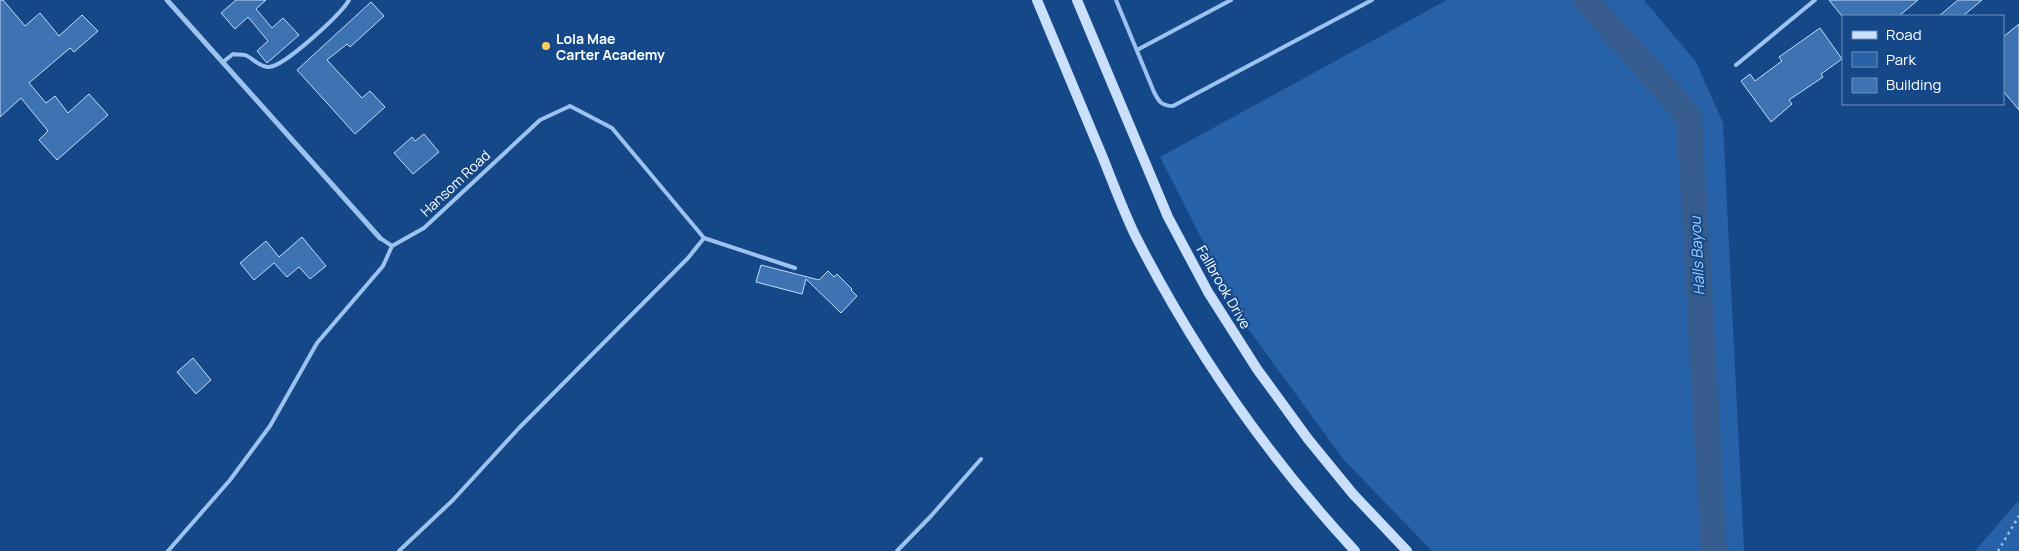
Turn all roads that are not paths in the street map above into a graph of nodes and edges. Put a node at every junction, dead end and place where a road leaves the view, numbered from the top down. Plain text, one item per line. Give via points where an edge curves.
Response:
1 (167, 0) edge
2 (349, 0) edge
3 (1037, 0) edge
4 (1078, 0) edge
5 (1116, 0) edge
6 (1231, 0) edge
7 (1372, 0) edge
8 (1815, 0) edge
9 (1137, 50) junction
10 (223, 62) junction
11 (1736, 65) dead end
12 (380, 238) joint
13 (704, 238) junction
14 (392, 246) junction
15 (795, 268) dead end
16 (981, 459) dead end
17 (168, 551) edge
18 (399, 551) edge
19 (897, 551) edge
20 (1355, 551) edge
21 (1406, 551) edge

1 - 10 street
2 - 10 lane via 281,63 269,67 244,55 233,54
3 - 20 main road via 1134,233 1176,310 1226,390 1279,462
4 - 21 main road, Fallbrook Drive via 1168,217 1208,292 1257,369 1308,439
5 - 9 lane
6 - 9 lane
7 - 9 lane via 1174,106 1160,102
8 - 11 lane
10 - 12 street
12 - 14 lane
13 - 14 lane, Hansom Road via 612,128 570,106 540,120 424,228
13 - 15 lane
13 - 18 lane via 453,500
14 - 17 lane via 383,266 317,343 270,426 230,480
16 - 19 lane

